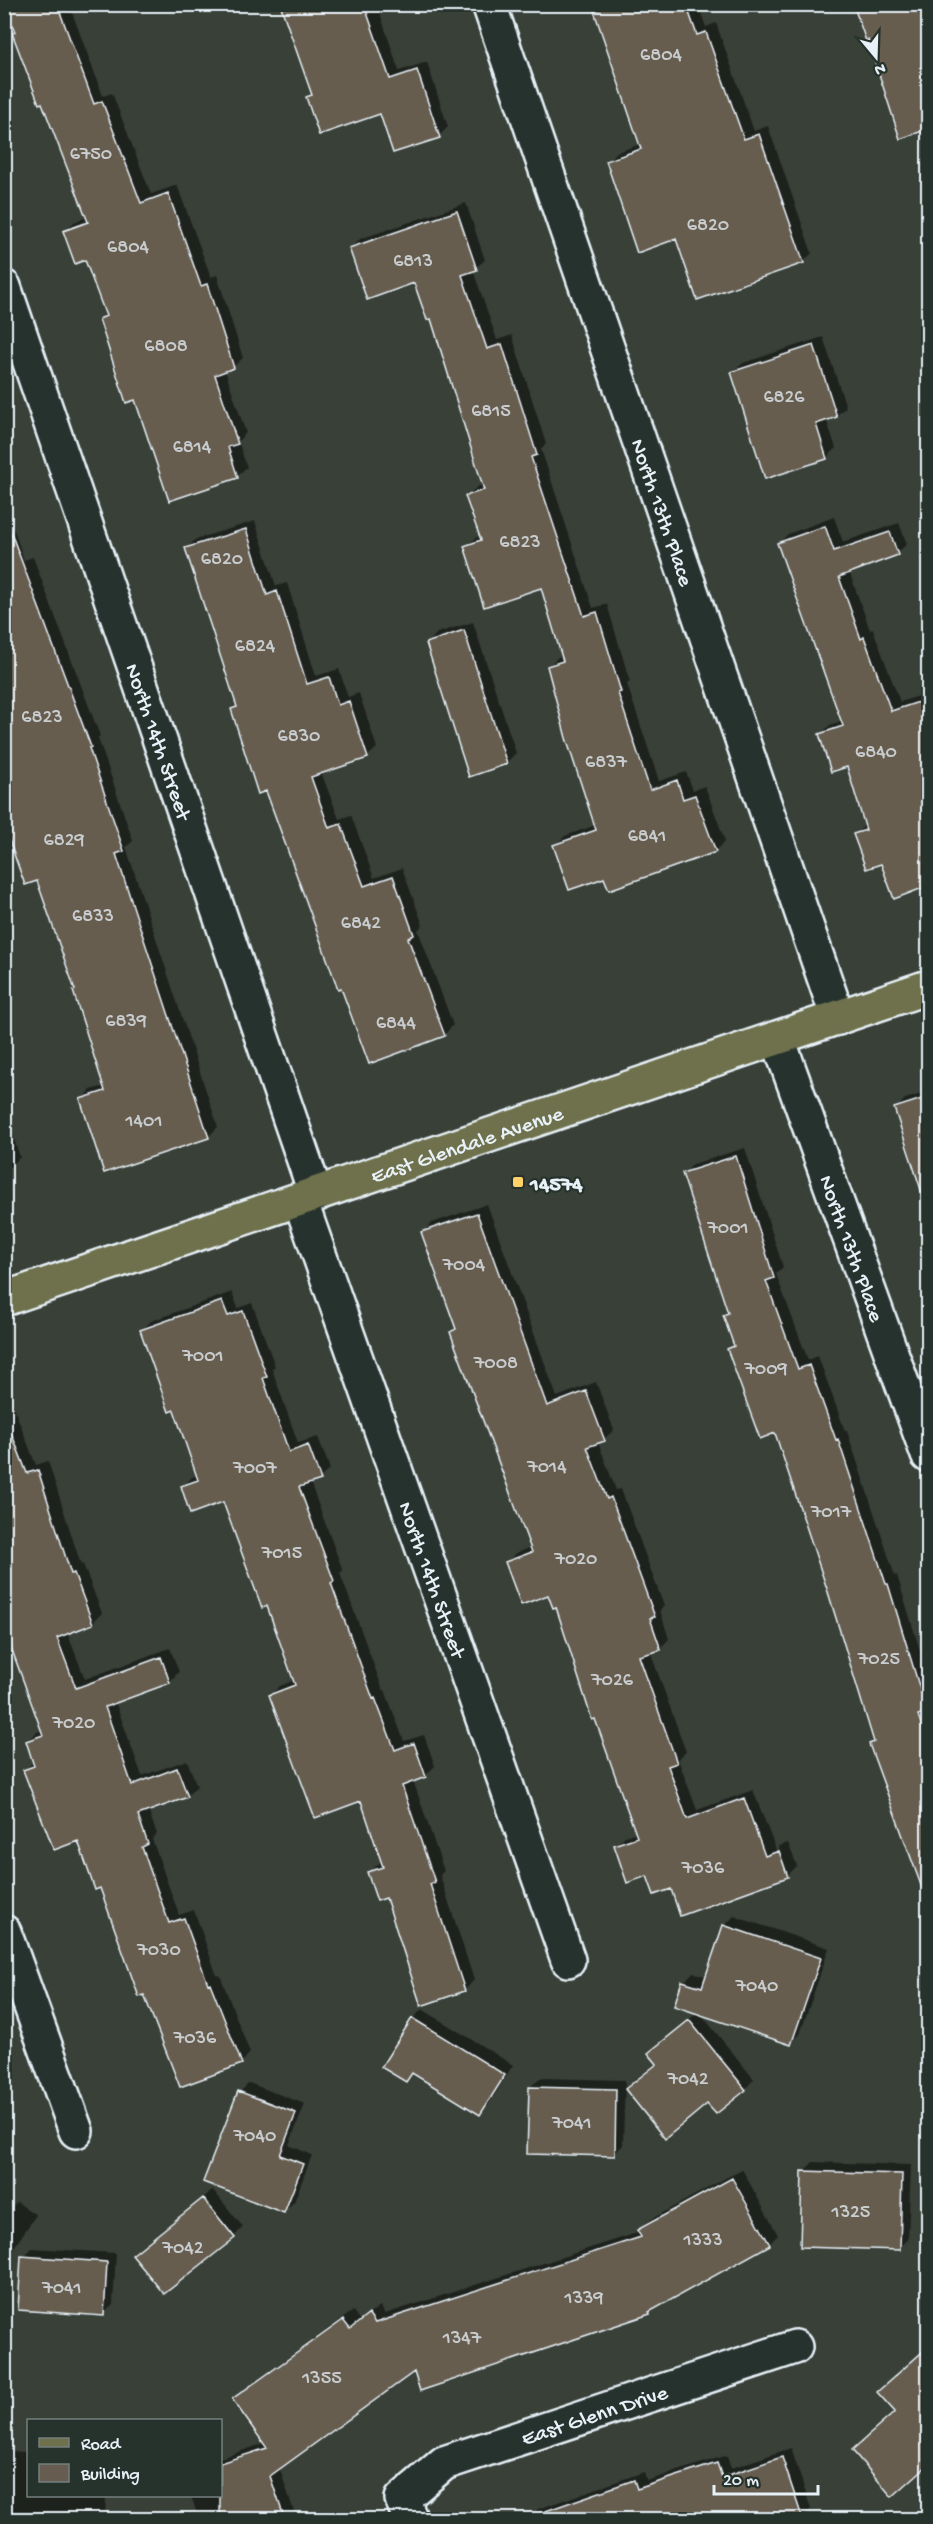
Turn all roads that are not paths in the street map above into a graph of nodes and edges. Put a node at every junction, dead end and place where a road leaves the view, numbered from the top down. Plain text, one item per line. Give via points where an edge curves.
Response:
1 (489, 4) edge
2 (4, 287) edge
3 (928, 987) edge
4 (838, 1018) junction
5 (778, 1039) junction
6 (308, 1197) junction
7 (4, 1299) edge
8 (928, 1455) edge
9 (4, 1932) edge
10 (568, 1960) dead end
11 (76, 2131) dead end
12 (795, 2347) dead end
13 (406, 2509) edge

1 - 4 street, North 13th Place
2 - 6 street, North 14th Street
3 - 4 main road, East Glendale Avenue
4 - 5 main road, East Glendale Avenue
5 - 6 main road, East Glendale Avenue
5 - 8 street, North 13th Place
6 - 7 main road, East Glendale Avenue
6 - 10 street, North 14th Street
9 - 11 street
12 - 13 street, East Glenn Drive via 444,2463

